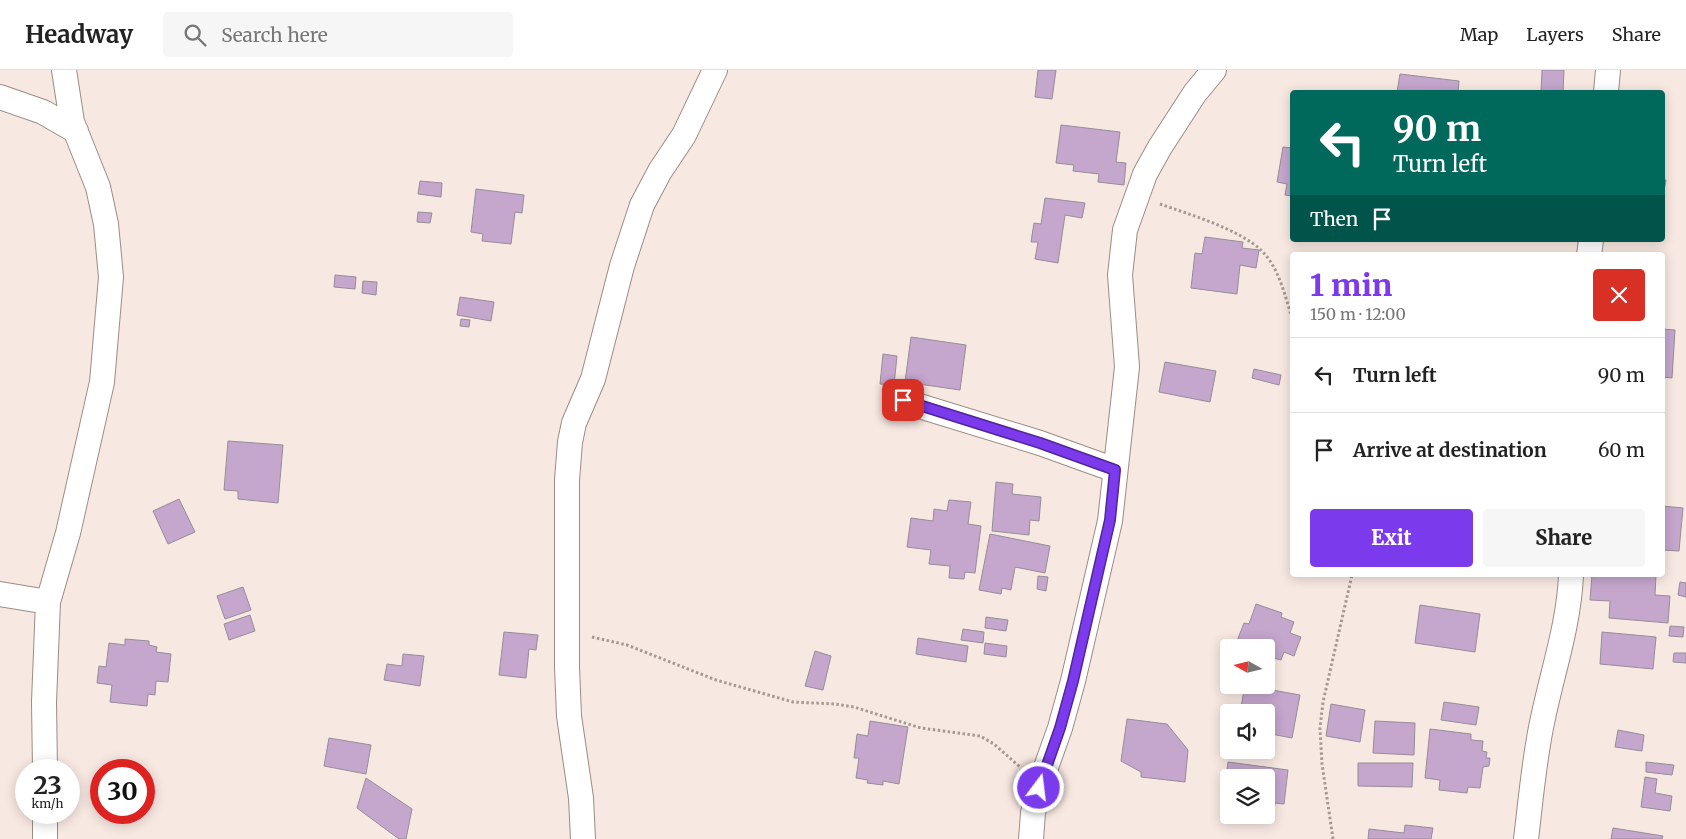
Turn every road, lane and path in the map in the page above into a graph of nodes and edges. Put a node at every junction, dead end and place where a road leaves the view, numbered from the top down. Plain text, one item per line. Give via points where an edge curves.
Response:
1 (64, 70) edge
2 (714, 70) edge
3 (1214, 70) edge
4 (1608, 70) edge
5 (1606, 90) edge
6 (0, 97) edge
7 (76, 131) junction
8 (1136, 196) junction
9 (1290, 312) edge
10 (903, 400) dead end
11 (1115, 470) junction
12 (1352, 577) edge
13 (1571, 577) edge
14 (0, 594) edge
15 (48, 602) junction
16 (567, 629) junction
17 (45, 759) edge
18 (1039, 788) junction
19 (45, 824) edge
20 (45, 839) edge
21 (583, 839) edge
22 (1031, 839) edge
23 (1333, 839) edge
24 (1526, 839) edge

1 - 7 street
2 - 16 street via 684,134 642,205 622,266 593,379 572,432 567,480
3 - 8 street via 1194,93 1160,146
4 - 5 street
6 - 7 street via 43,112
7 - 15 street via 98,187 106,224 110,286 102,382 68,533
8 - 9 path via 1246,239 1263,252 1278,276
8 - 11 street via 1120,258 1127,368
10 - 11 street
11 - 18 street via 1110,520 1073,681
12 - 23 path via 1320,728
13 - 24 street via 1559,655 1536,756
14 - 15 street
15 - 17 street
16 - 18 path via 627,645 716,680 793,702 854,707 921,728 980,736 994,744
16 - 21 street via 570,716
18 - 22 street
19 - 20 street

